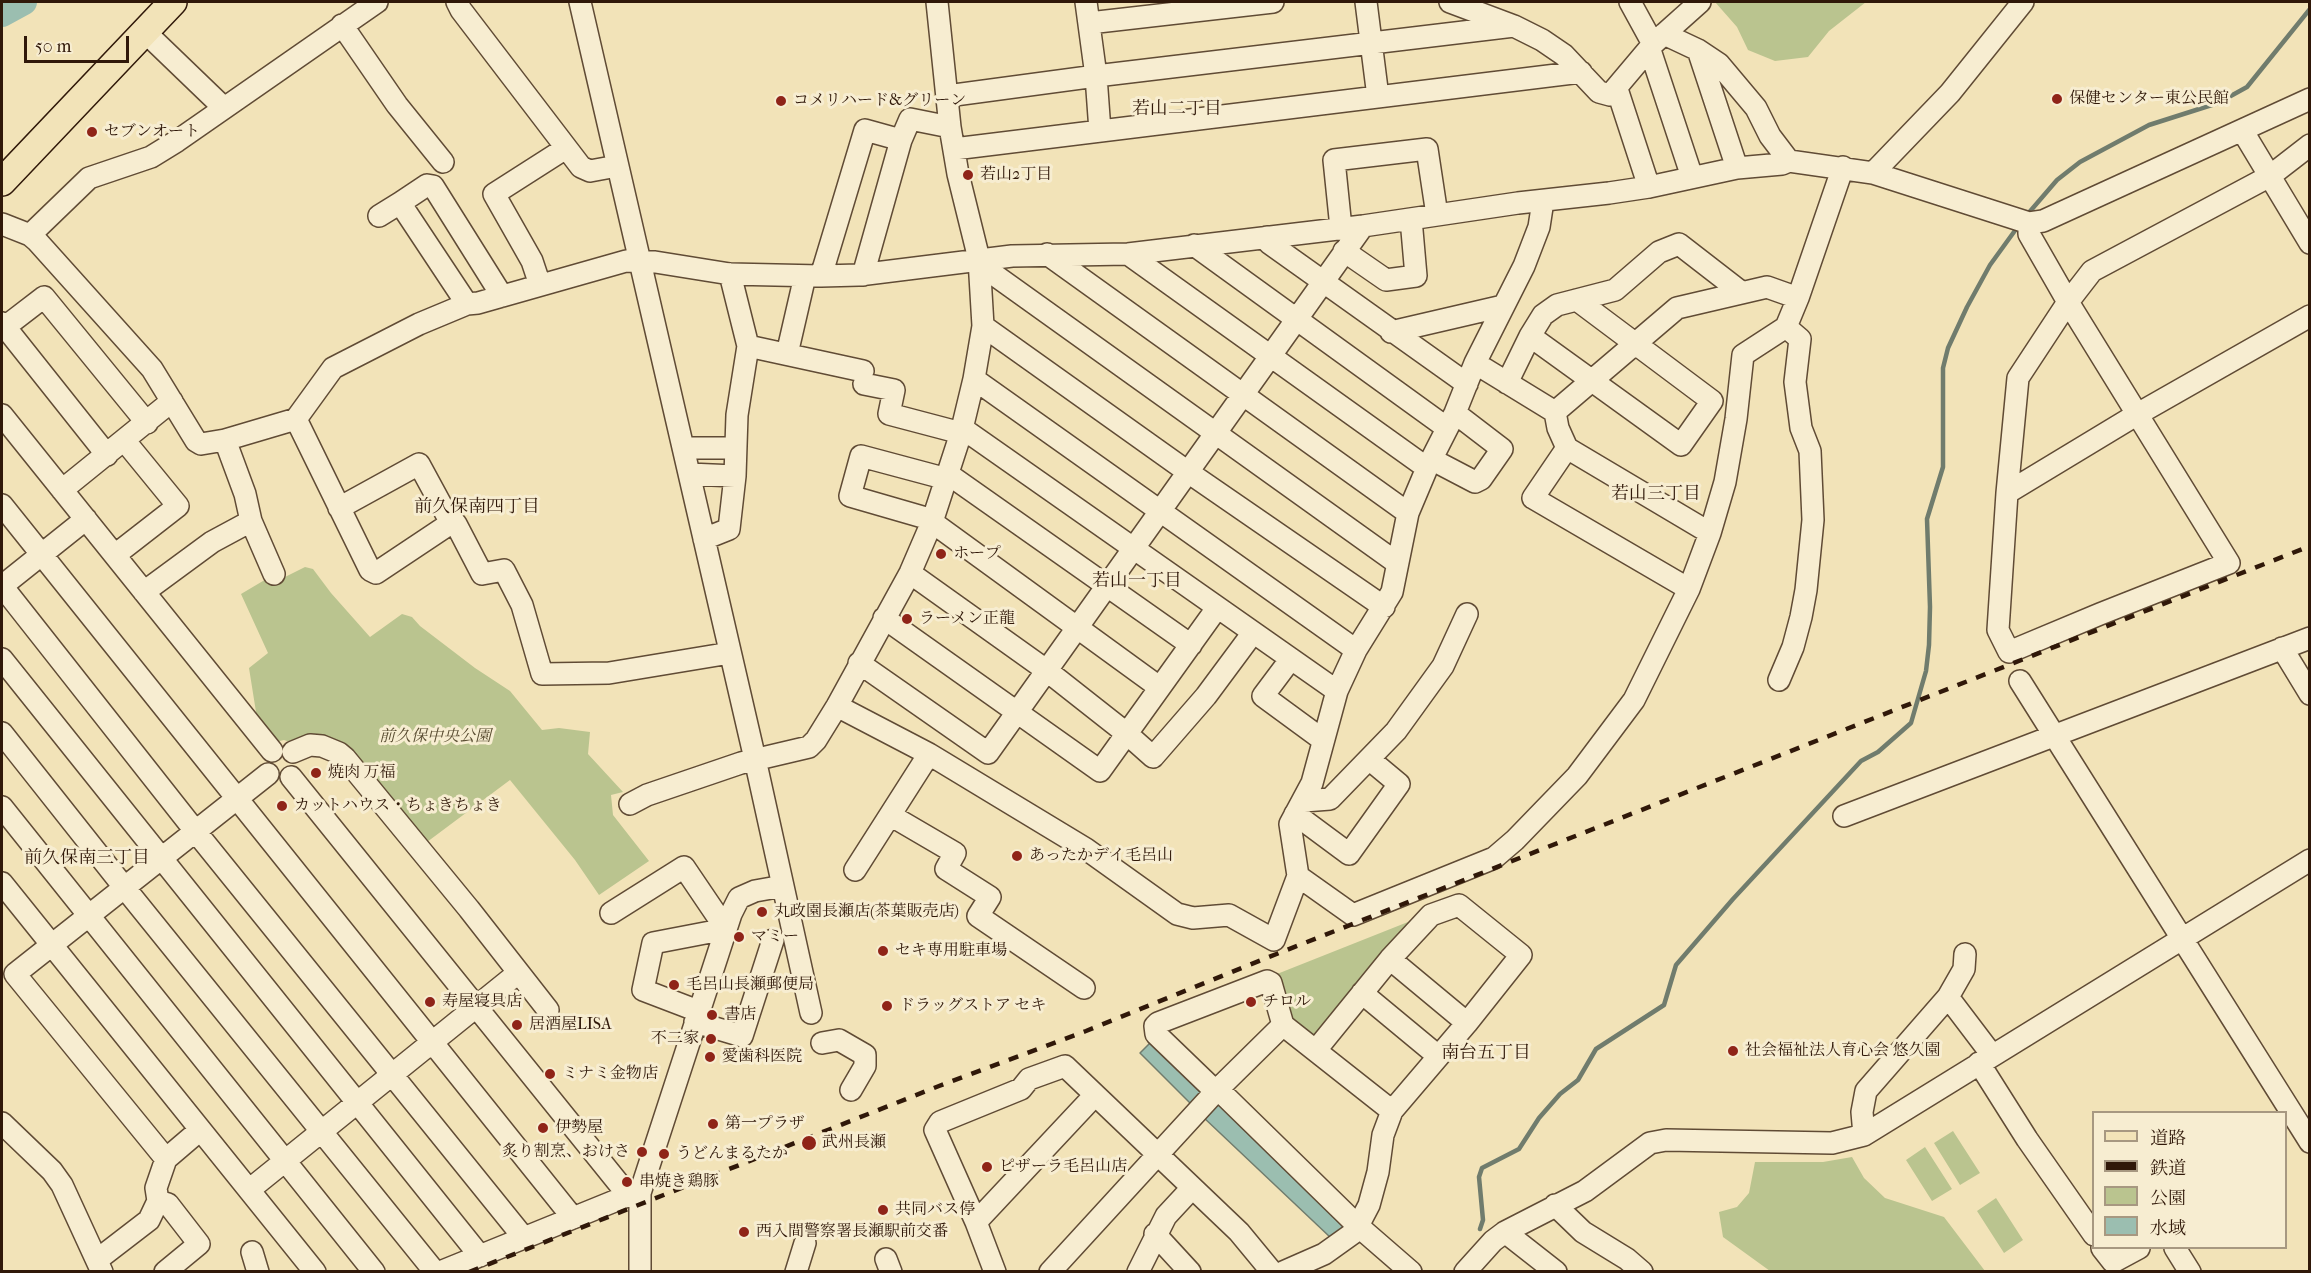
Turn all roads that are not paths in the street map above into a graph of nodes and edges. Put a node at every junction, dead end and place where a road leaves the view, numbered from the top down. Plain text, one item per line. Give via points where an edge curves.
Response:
1 (173, 2) edge
2 (377, 2) edge
3 (457, 2) edge
4 (580, 2) edge
5 (936, 2) edge
6 (1086, 2) edge
7 (1273, 2) edge
8 (1366, 2) edge
9 (1450, 2) edge
10 (1630, 2) edge
11 (1700, 2) edge
12 (2023, 2) edge
13 (1089, 22) junction
14 (342, 25) junction
15 (1514, 26) junction
16 (144, 31) junction
17 (1371, 43) junction
18 (1656, 43) junction
19 (1698, 50) junction
20 (1581, 72) junction
21 (1096, 75) junction
22 (1617, 89) junction
23 (947, 96) junction
24 (1378, 98) junction
25 (2310, 99) edge
26 (224, 108) junction
27 (950, 127) junction
28 (2242, 130) junction
29 (1100, 131) junction
30 (901, 140) junction
31 (2310, 145) edge
32 (566, 148) junction
33 (954, 149) junction
34 (1789, 160) junction
35 (443, 162) dead end
36 (617, 166) junction
37 (1843, 167) junction
38 (1737, 168) junction
39 (1873, 173) junction
40 (2270, 176) junction
41 (1692, 177) junction
42 (2, 182) edge
43 (1649, 187) junction
44 (1543, 201) junction
45 (400, 203) junction
46 (1437, 215) junction
47 (379, 216) dead end
48 (1411, 219) junction
49 (2029, 223) junction
50 (2, 224) edge
51 (1363, 226) junction
52 (1341, 228) junction
53 (30, 236) junction
54 (1267, 237) junction
55 (2310, 243) edge
56 (1194, 245) junction
57 (1344, 251) junction
58 (1047, 254) junction
59 (1128, 254) junction
60 (980, 259) junction
61 (639, 261) junction
62 (730, 274) junction
63 (863, 275) junction
64 (813, 276) junction
65 (1323, 280) junction
66 (540, 285) junction
67 (1741, 292) junction
68 (502, 296) junction
69 (1798, 298) junction
70 (1578, 300) junction
71 (2068, 302) junction
72 (467, 304) junction
73 (1503, 306) junction
74 (2310, 316) edge
75 (1297, 318) junction
76 (3, 325) edge
77 (983, 326) junction
78 (1786, 327) junction
79 (1391, 332) junction
80 (1530, 336) junction
81 (1634, 344) junction
82 (748, 346) junction
83 (787, 354) junction
84 (1270, 356) junction
85 (1475, 363) junction
86 (974, 379) junction
87 (1591, 379) junction
88 (1507, 383) junction
89 (1467, 384) junction
90 (1243, 393) junction
91 (172, 401) junction
92 (1555, 412) junction
93 (2, 415) edge
94 (2136, 415) junction
95 (296, 419) junction
96 (1451, 420) junction
97 (147, 423) junction
98 (961, 430) junction
99 (1216, 432) junction
100 (124, 440) junction
101 (225, 440) junction
102 (683, 448) junction
103 (735, 448) junction
104 (1567, 448) junction
105 (106, 455) junction
106 (1429, 464) junction
107 (1188, 472) junction
108 (689, 474) junction
109 (735, 476) junction
110 (947, 476) junction
111 (62, 490) junction
112 (2007, 493) junction
113 (2, 505) edge
114 (339, 508) junction
115 (1159, 512) junction
116 (1408, 513) junction
117 (86, 519) junction
118 (251, 521) junction
119 (932, 521) junction
120 (451, 523) junction
121 (1710, 534) junction
122 (704, 539) junction
123 (1133, 549) junction
124 (41, 554) junction
125 (115, 555) junction
126 (1397, 563) junction
127 (909, 573) junction
128 (274, 574) dead end
129 (2, 586) edge
130 (1107, 586) junction
131 (1689, 589) junction
132 (144, 592) junction
133 (1384, 607) junction
134 (1217, 608) junction
135 (1467, 614) dead end
136 (884, 618) junction
137 (1077, 628) junction
138 (1252, 634) junction
139 (2310, 638) edge
140 (1191, 645) junction
141 (2282, 648) junction
142 (1356, 650) junction
143 (730, 652) junction
144 (2, 659) edge
145 (1290, 660) junction
146 (859, 663) junction
147 (1046, 670) junction
148 (1779, 680) dead end
149 (2020, 681) dead end
150 (1160, 687) junction
151 (1337, 692) junction
152 (2310, 694) edge
153 (837, 706) junction
154 (1017, 713) junction
155 (1126, 732) junction
156 (2, 733) edge
157 (2054, 735) junction
158 (1323, 740) junction
159 (272, 751) junction
160 (293, 752) junction
161 (929, 754) junction
162 (755, 759) junction
163 (1369, 759) junction
164 (268, 774) junction
165 (291, 777) junction
166 (238, 799) junction
167 (630, 804) dead end
168 (2, 807) edge
169 (1299, 807) junction
170 (890, 814) junction
171 (1844, 816) dead end
172 (196, 831) junction
173 (162, 858) junction
174 (2310, 860) edge
175 (855, 870) dead end
176 (1298, 876) junction
177 (2, 883) edge
178 (783, 886) junction
179 (124, 887) junction
180 (611, 914) dead end
181 (88, 915) junction
182 (726, 929) junction
183 (2183, 938) junction
184 (773, 939) dead end
185 (52, 945) junction
186 (1965, 954) dead end
187 (1390, 958) junction
188 (518, 973) junction
189 (1084, 988) dead end
190 (1362, 993) junction
191 (1948, 997) junction
192 (477, 1006) junction
193 (548, 1010) dead end
194 (811, 1013) dead end
195 (696, 1017) junction
196 (1467, 1023) junction
197 (1283, 1024) junction
198 (432, 1042) junction
199 (822, 1043) dead end
200 (1316, 1050) junction
201 (1438, 1056) junction
202 (1986, 1059) junction
203 (392, 1073) junction
204 (851, 1090) dead end
205 (1217, 1090) junction
206 (1095, 1095) junction
207 (357, 1102) junction
208 (1392, 1111) junction
209 (2, 1123) edge
210 (322, 1130) junction
211 (200, 1131) junction
212 (1864, 1135) junction
213 (2310, 1142) edge
214 (1157, 1154) junction
215 (166, 1159) junction
216 (285, 1160) junction
217 (1192, 1188) junction
218 (249, 1190) junction
219 (636, 1193) junction
220 (158, 1201) junction
221 (1555, 1204) junction
222 (573, 1218) junction
223 (976, 1222) junction
224 (1358, 1226) junction
225 (1505, 1232) junction
226 (2092, 1232) edge
227 (1155, 1234) junction
228 (524, 1238) junction
229 (805, 1244) dead end
230 (2103, 1249) edge
231 (2137, 1249) edge
232 (2176, 1249) edge
233 (480, 1256) junction
234 (99, 1266) edge
235 (1062, 1267) edge
236 (1628, 1267) edge
237 (1548, 1269) edge
238 (165, 1272) edge
239 (315, 1272) edge
240 (374, 1272) edge
241 (435, 1272) edge
242 (440, 1272) edge
243 (640, 1272) edge
244 (796, 1272) edge
245 (995, 1272) edge
246 (1138, 1272) edge
247 (1190, 1272) edge
248 (1272, 1272) edge
249 (1283, 1272) edge
250 (1411, 1272) edge
251 (1465, 1272) edge
252 (2190, 1272) edge

1 - 16 main road
2 - 14 street
3 - 32 street
4 - 36 street
5 - 23 street
6 - 13 street
7 - 13 street
8 - 17 street
9 - 15 street
10 - 18 street
11 - 18 street
12 - 39 street via 1950,93
13 - 21 street
14 - 26 street
14 - 35 street via 397,105
15 - 17 street
15 - 20 street via 1564,55
16 - 26 street
16 - 42 main road
17 - 21 street
17 - 24 street
18 - 19 street
18 - 22 street
18 - 41 street
19 - 34 street via 1719,64 1742,91
19 - 38 street
20 - 22 street via 1599,92 1610,95
20 - 24 street
21 - 23 street
21 - 29 street
22 - 43 street
23 - 27 street
24 - 29 street
25 - 28 street
26 - 53 street via 151,157 89,178
27 - 30 street via 910,120
27 - 33 street
28 - 40 street
28 - 49 street via 2043,221
29 - 33 street
30 - 63 street
30 - 64 street via 865,130
31 - 40 street
32 - 36 street via 581,167 590,171
32 - 66 street via 494,194 532,261
33 - 60 street
34 - 37 street
34 - 38 street
36 - 61 street
37 - 39 street
37 - 69 street
38 - 41 street
39 - 49 street
40 - 55 street
40 - 71 street via 2092,271
41 - 43 street
43 - 44 street
44 - 46 street
44 - 73 street via 1539,227
45 - 47 street
45 - 68 street via 427,185 433,186
45 - 72 street
46 - 48 street
46 - 52 street via 1427,149 1334,160
48 - 51 street
48 - 57 street via 1416,276 1386,280
49 - 71 street via 2029,234
50 - 53 street
51 - 52 street
51 - 57 street
52 - 54 street
53 - 91 street via 152,369
54 - 56 street
54 - 65 street via 1269,243
56 - 59 street
56 - 75 street
57 - 65 street
58 - 59 street
58 - 60 street
58 - 90 street
59 - 84 street
60 - 63 street
60 - 77 street
60 - 99 street via 989,271
61 - 62 street
61 - 66 street via 619,262
61 - 102 street
62 - 64 street
62 - 82 street
63 - 64 street
64 - 83 street
65 - 75 street
65 - 79 street
66 - 68 street
67 - 69 street via 1767,287
67 - 70 street via 1679,244 1659,252 1616,291
67 - 81 street via 1677,308
68 - 72 street
69 - 78 street
70 - 80 street via 1557,305 1544,315
70 - 81 street
71 - 94 street
71 - 112 street via 2018,378
72 - 95 street via 341,362
73 - 79 street
73 - 85 street
74 - 94 street
75 - 84 street
75 - 96 street
76 - 97 street via 44,297
76 - 105 street
77 - 86 street
77 - 107 street
78 - 121 street via 1743,356 1725,482
78 - 148 street via 1800,339 1795,382 1801,428 1810,451 1813,520 1801,617
79 - 89 street
80 - 87 street
80 - 88 street
81 - 87 street
81 - 87 street via 1712,402 1681,445
82 - 83 street
82 - 103 street
83 - 98 street via 894,390 889,414
84 - 90 street
84 - 106 street
85 - 88 street
85 - 89 street
86 - 98 street
86 - 115 street
87 - 92 street
88 - 92 street
89 - 96 street
90 - 99 street
90 - 116 street
91 - 97 street
91 - 101 street via 196,441 201,444
92 - 104 street
93 - 111 street
94 - 112 street
94 - 112 street via 2229,564 2009,652 1998,630
95 - 101 street
95 - 114 street
96 - 106 street
96 - 106 street via 1502,449 1481,480 1475,482
97 - 100 street
98 - 110 street
98 - 123 street
99 - 107 street
99 - 126 street
100 - 105 street
100 - 125 street via 178,506
101 - 118 street
102 - 103 street
102 - 108 street
103 - 109 street
104 - 121 street
104 - 131 street via 1533,498
105 - 111 street
106 - 116 street
107 - 115 street
107 - 133 street
108 - 109 street
108 - 122 street
109 - 122 street via 729,529
110 - 119 street
110 - 119 street via 861,456 850,496
110 - 130 street
111 - 117 street
113 - 124 street
114 - 120 street via 419,465
114 - 120 street via 370,570 376,573
115 - 123 street
115 - 142 street
116 - 126 street
117 - 124 street
117 - 125 street
118 - 128 street
118 - 132 street via 212,542
119 - 127 street
119 - 137 street
120 - 143 street via 456,524 482,574 504,570 522,605 542,674 609,673
121 - 131 street
122 - 143 street
123 - 130 street
123 - 134 street
124 - 129 street
124 - 166 street
125 - 132 street
126 - 133 street via 1392,592
127 - 136 street
127 - 147 street
129 - 172 street
130 - 137 street
130 - 140 street
131 - 176 street via 1634,700 1577,776 1494,858 1353,915
132 - 159 street
133 - 142 street
134 - 138 street
134 - 140 street
135 - 163 street via 1443,666 1418,704
136 - 146 street
136 - 154 street
137 - 147 street
137 - 150 street
138 - 145 street
138 - 155 street via 1206,696 1153,757
139 - 141 street
140 - 150 street
141 - 152 street
141 - 157 street
142 - 151 street
143 - 162 street
144 - 173 street
145 - 151 street
145 - 158 street via 1263,696
146 - 153 street
146 - 154 street via 988,753
147 - 154 street
147 - 155 street
149 - 157 street
150 - 155 street
151 - 158 street
153 - 161 street
153 - 162 street via 808,747
154 - 155 street via 1100,771
156 - 179 street
157 - 171 street
157 - 183 street
158 - 169 street via 1312,783
159 - 160 street via 284,747
159 - 164 street via 266,761
160 - 165 street via 298,763
160 - 188 street via 322,746 345,758
161 - 170 street
161 - 176 street via 1086,849 1177,914 1193,918 1229,915 1274,940
162 - 167 street via 646,795
162 - 178 street
163 - 169 street via 1330,799
163 - 169 street via 1399,784 1349,854
164 - 165 street via 281,781
164 - 166 street
165 - 192 street
166 - 172 street
166 - 198 street
168 - 181 street
169 - 176 street via 1290,824
170 - 175 street
170 - 189 street via 955,853 946,869 990,897 978,916
172 - 173 street
172 - 203 street
173 - 179 street
173 - 207 street
174 - 183 street
177 - 185 street
178 - 182 street via 739,897
178 - 194 street
179 - 181 street
179 - 210 street
180 - 182 street via 684,867
181 - 185 street
181 - 216 street
182 - 195 street
182 - 195 street via 653,943 643,990
183 - 202 street
183 - 213 street
184 - 195 street via 747,1042
185 - 211 street
185 - 215 street via 15,974
186 - 191 street via 1964,969
187 - 190 street
187 - 196 street
187 - 196 street via 1431,915 1459,905 1521,955
188 - 192 street
188 - 193 street
190 - 200 street
190 - 201 street
191 - 202 street
191 - 212 street via 1866,1091 1862,1112
192 - 198 street
192 - 219 street via 624,1190
195 - 219 street
196 - 201 street
197 - 200 street
197 - 205 street
197 - 205 street via 1271,983 1267,981 1158,1023 1156,1034
198 - 203 street
198 - 222 street
199 - 204 street via 839,1040 865,1055 865,1066
200 - 208 street
201 - 208 street
202 - 212 street
202 - 226 street via 2027,1139
203 - 207 street
203 - 228 street
205 - 214 street
205 - 224 street
206 - 214 street
206 - 223 street
206 - 223 street via 1065,1066 1029,1079 1021,1089 940,1122 935,1130
207 - 210 street
207 - 233 street
208 - 224 street via 1383,1135 1369,1205
209 - 234 street via 62,1185
210 - 216 street
210 - 241 street
211 - 215 street
211 - 218 street
212 - 221 street via 1832,1143 1650,1143 1585,1191
214 - 217 street
214 - 235 street
215 - 220 street via 156,1188
216 - 218 street
216 - 240 street
217 - 227 street
217 - 248 street via 1239,1232
218 - 239 street
219 - 222 street
219 - 243 street
220 - 234 street via 148,1220
220 - 238 street via 168,1204 199,1244
221 - 225 street
221 - 236 street
222 - 228 street
223 - 245 street
224 - 249 street via 1324,1254
224 - 250 street
225 - 237 street
225 - 251 street
227 - 246 street
227 - 247 street
228 - 233 street
229 - 244 street
230 - 231 street via 2113,1262
232 - 252 street
233 - 242 street

